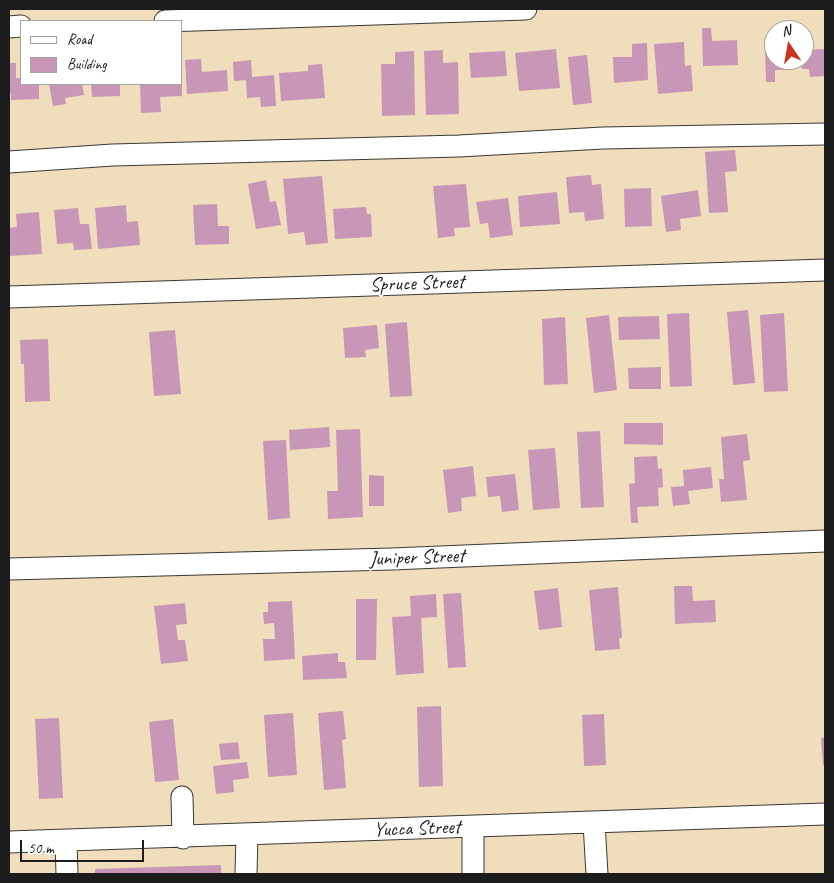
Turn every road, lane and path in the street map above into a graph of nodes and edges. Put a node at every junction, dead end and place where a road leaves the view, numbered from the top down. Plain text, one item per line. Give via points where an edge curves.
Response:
1 (526, 9) edge
2 (182, 20) edge
3 (825, 134) edge
4 (9, 162) edge
5 (825, 270) edge
6 (9, 297) edge
7 (825, 541) edge
8 (9, 569) edge
9 (182, 797) dead end
10 (825, 814) edge
11 (594, 823) junction
12 (473, 827) junction
13 (247, 835) junction
14 (183, 838) junction
15 (9, 842) edge
16 (66, 842) junction
17 (67, 874) edge
18 (246, 874) edge
19 (473, 874) edge
20 (597, 874) edge

1 - 2 street
3 - 4 street via 604,138
5 - 6 street, Spruce Street
7 - 8 street, Juniper Street via 392,559
9 - 14 street
10 - 11 street, Yucca Street
11 - 12 street, Yucca Street
11 - 20 street
12 - 13 street, Yucca Street
12 - 19 street
13 - 14 street, Yucca Street
13 - 18 street
14 - 16 street, Yucca Street
15 - 16 street, Yucca Street
16 - 17 street

